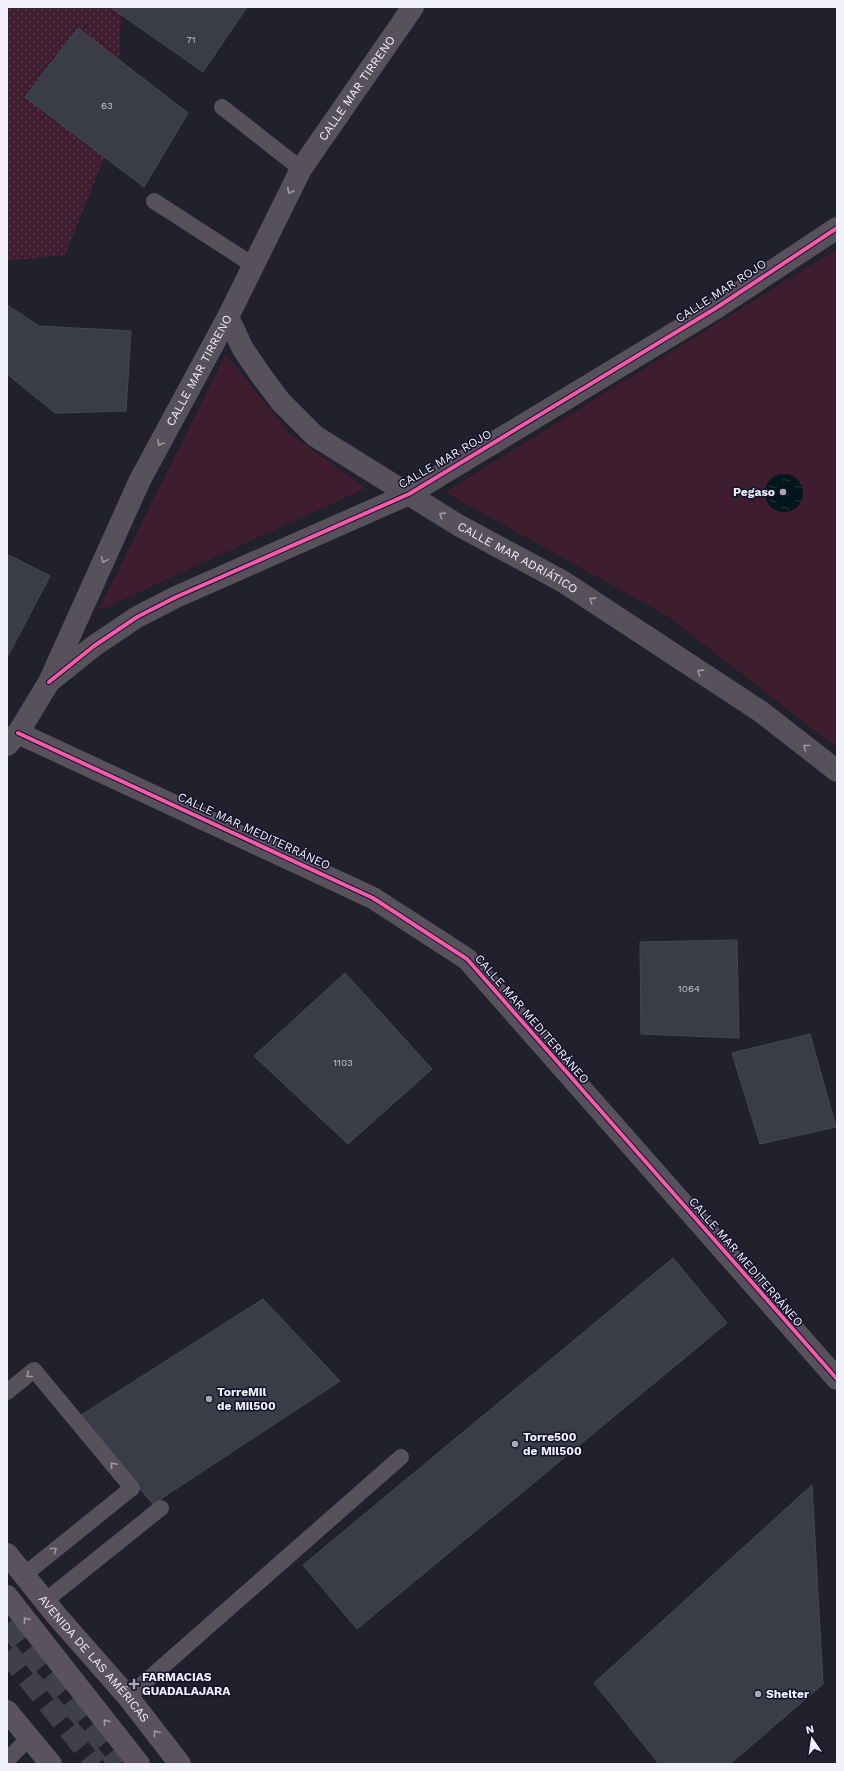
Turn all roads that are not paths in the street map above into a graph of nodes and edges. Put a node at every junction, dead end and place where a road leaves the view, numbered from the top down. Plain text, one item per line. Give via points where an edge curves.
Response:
1 (413, 7) edge
2 (222, 107) dead end
3 (301, 169) junction
4 (154, 201) dead end
5 (837, 228) edge
6 (253, 265) junction
7 (228, 317) junction
8 (409, 494) junction
9 (49, 682) junction
10 (11, 736) edge
11 (837, 771) edge
12 (837, 1379) edge
13 (7, 1392) edge
14 (401, 1456) dead end
15 (161, 1508) dead end
16 (7, 1554) edge
17 (24, 1575) junction
18 (7, 1596) edge
19 (44, 1601) junction
20 (128, 1697) junction
21 (7, 1711) edge
22 (29, 1738) junction
23 (7, 1760) edge
24 (51, 1764) edge
25 (139, 1764) edge
26 (180, 1764) edge

1 - 3 street, CALLE MAR TIRRENO
2 - 3 lane
3 -> 6 street, CALLE MAR TIRRENO
4 - 6 lane
5 - 8 street, CALLE MAR ROJO via 716,308
6 - 7 street, CALLE MAR TIRRENO
7 - 8 street, CALLE MAR ADRIÁTICO via 243,349 260,374 281,402 315,436
7 -> 9 street, CALLE MAR TIRRENO via 140,480
8 - 9 street, CALLE MAR ROJO via 136,617
11 -> 8 street, CALLE MAR ADRIÁTICO via 760,711 562,581 458,526
9 - 10 street, CALLE MAR TIRRENO
10 - 12 street, CALLE MAR MEDITERRÁNEO via 373,898 467,959
17 -> 13 lane via 132,1488 34,1370
14 - 20 lane
15 - 19 lane
16 - 17 main road, AVENIDA DE LAS AMÉRICAS
17 - 19 main road, AVENIDA DE LAS AMÉRICAS
25 -> 18 main road
19 - 20 main road, AVENIDA DE LAS AMÉRICAS
26 -> 20 main road, AVENIDA DE LAS AMÉRICAS
21 - 22 main road
22 - 23 lane
22 - 24 main road

